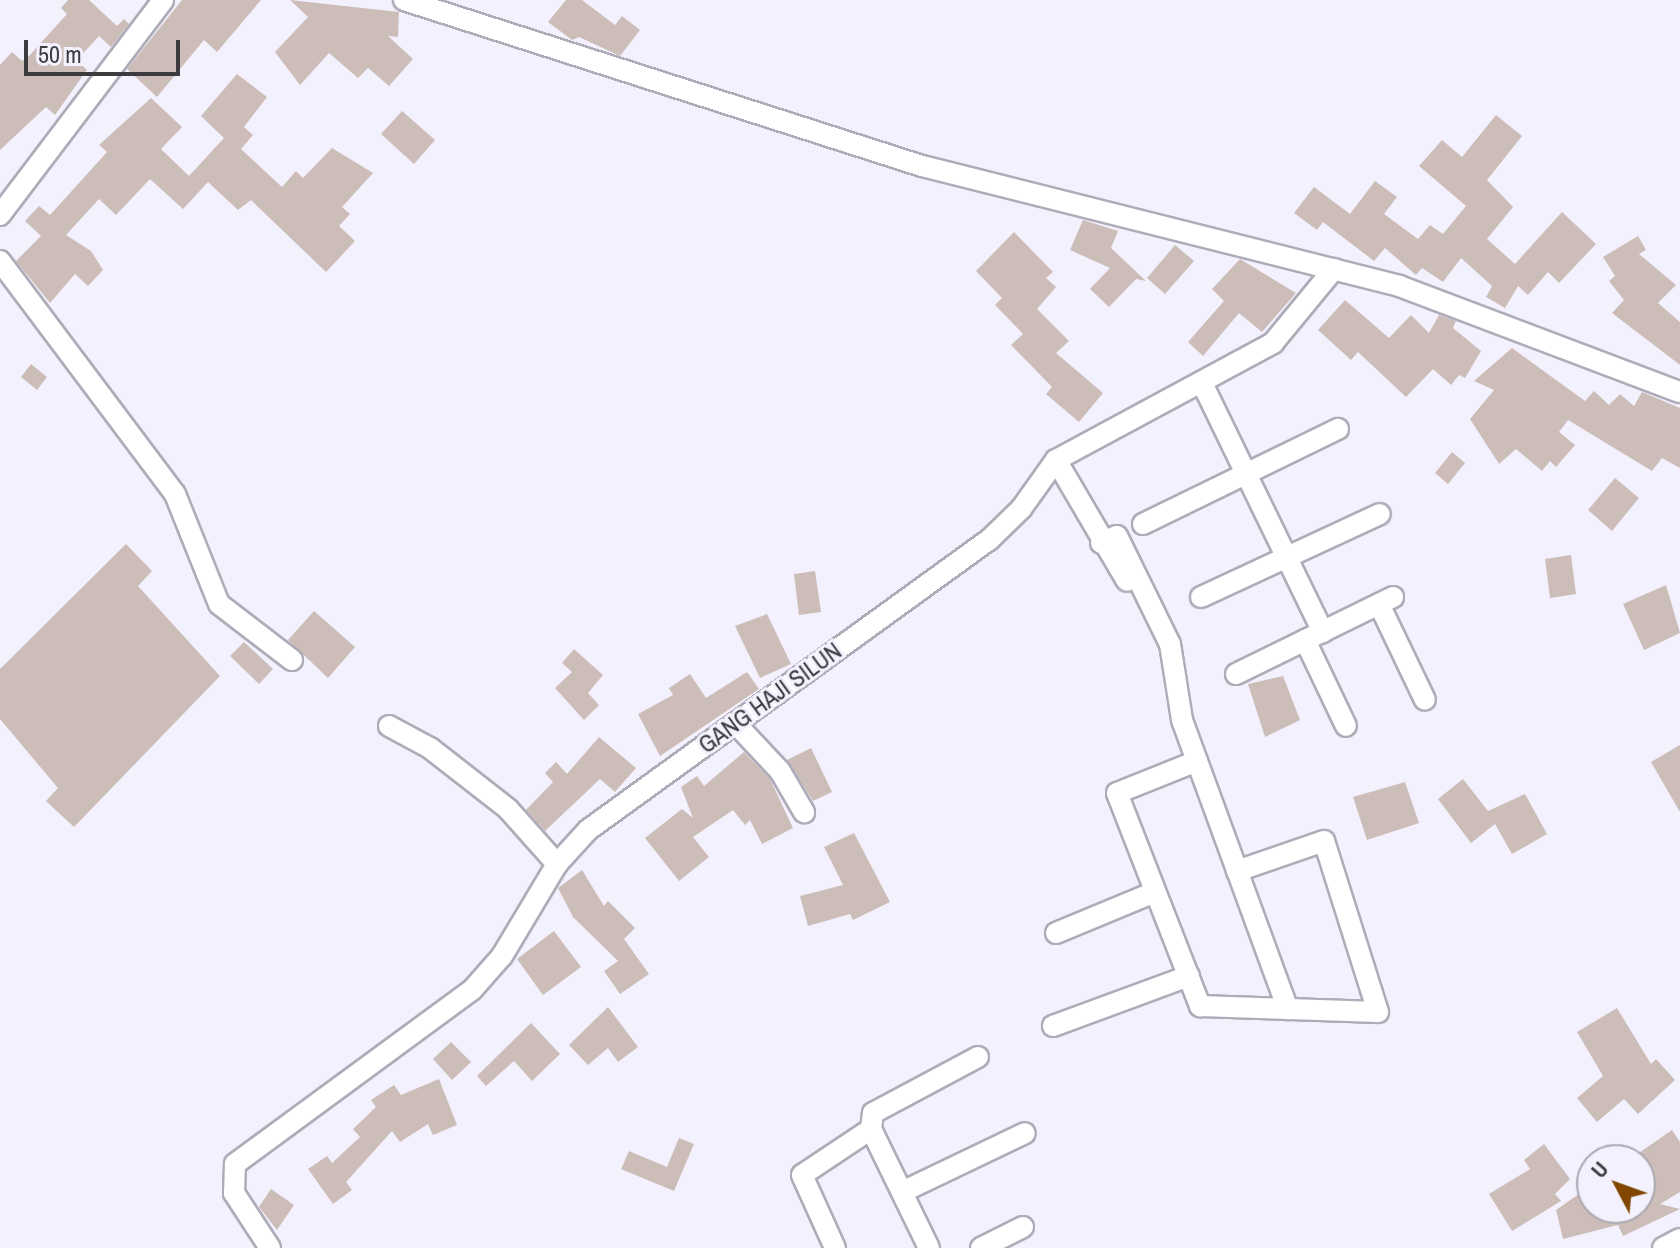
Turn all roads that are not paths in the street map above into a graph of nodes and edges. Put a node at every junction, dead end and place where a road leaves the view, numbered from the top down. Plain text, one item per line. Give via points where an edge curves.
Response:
1 (163, 0) edge
2 (404, 0) edge
3 (0, 215) edge
4 (0, 261) edge
5 (1334, 269) junction
6 (1202, 383) junction
7 (1680, 392) edge
8 (1338, 429) dead end
9 (1056, 460) junction
10 (1247, 475) junction
11 (1380, 514) dead end
12 (1143, 524) dead end
13 (1287, 556) junction
14 (1201, 597) dead end
15 (1314, 636) junction
16 (292, 660) dead end
17 (1236, 674) dead end
18 (1425, 700) dead end
19 (736, 724) junction
20 (389, 726) dead end
21 (1346, 726) dead end
22 (1197, 761) junction
23 (804, 812) dead end
24 (557, 864) junction
25 (1237, 871) junction
26 (1155, 892) junction
27 (1056, 933) dead end
28 (1189, 976) junction
29 (1288, 1009) junction
30 (1053, 1026) dead end
31 (978, 1057) dead end
32 (871, 1129) junction
33 (1025, 1133) dead end
34 (902, 1192) junction
35 (1023, 1227) dead end
36 (1680, 1239) edge
37 (270, 1248) edge
38 (835, 1248) edge
39 (929, 1248) edge
40 (981, 1248) edge
41 (1663, 1248) edge

1 - 3 street
2 - 5 street via 922,166
4 - 16 street via 175,494 219,604
5 - 6 street, GANG HAJI SILUN via 1284,334
5 - 7 street via 1399,286
6 - 9 street, GANG HAJI SILUN
6 - 10 street
8 - 10 street
9 - 19 street, GANG HAJI SILUN via 1021,509 989,540
9 - 22 street via 1101,543 1170,644 1182,720
10 - 12 street
10 - 13 street
11 - 13 street
13 - 14 street
13 - 15 street
15 - 17 street
15 - 18 street via 1386,601
15 - 21 street
19 - 23 street via 780,771
19 - 24 street, GANG HAJI SILUN via 588,830
20 - 24 street via 430,748 508,809
22 - 25 street
22 - 26 street via 1117,793
24 - 37 street, GANG HAJI SILUN via 502,956 472,990 235,1164 234,1193
25 - 29 street
25 - 29 street via 1324,841 1378,1012
26 - 27 street
26 - 28 street
28 - 29 street via 1200,1006
28 - 30 street
31 - 32 street via 873,1113
32 - 34 street
32 - 38 street via 801,1177
33 - 34 street
34 - 39 street
35 - 40 street
36 - 41 street

